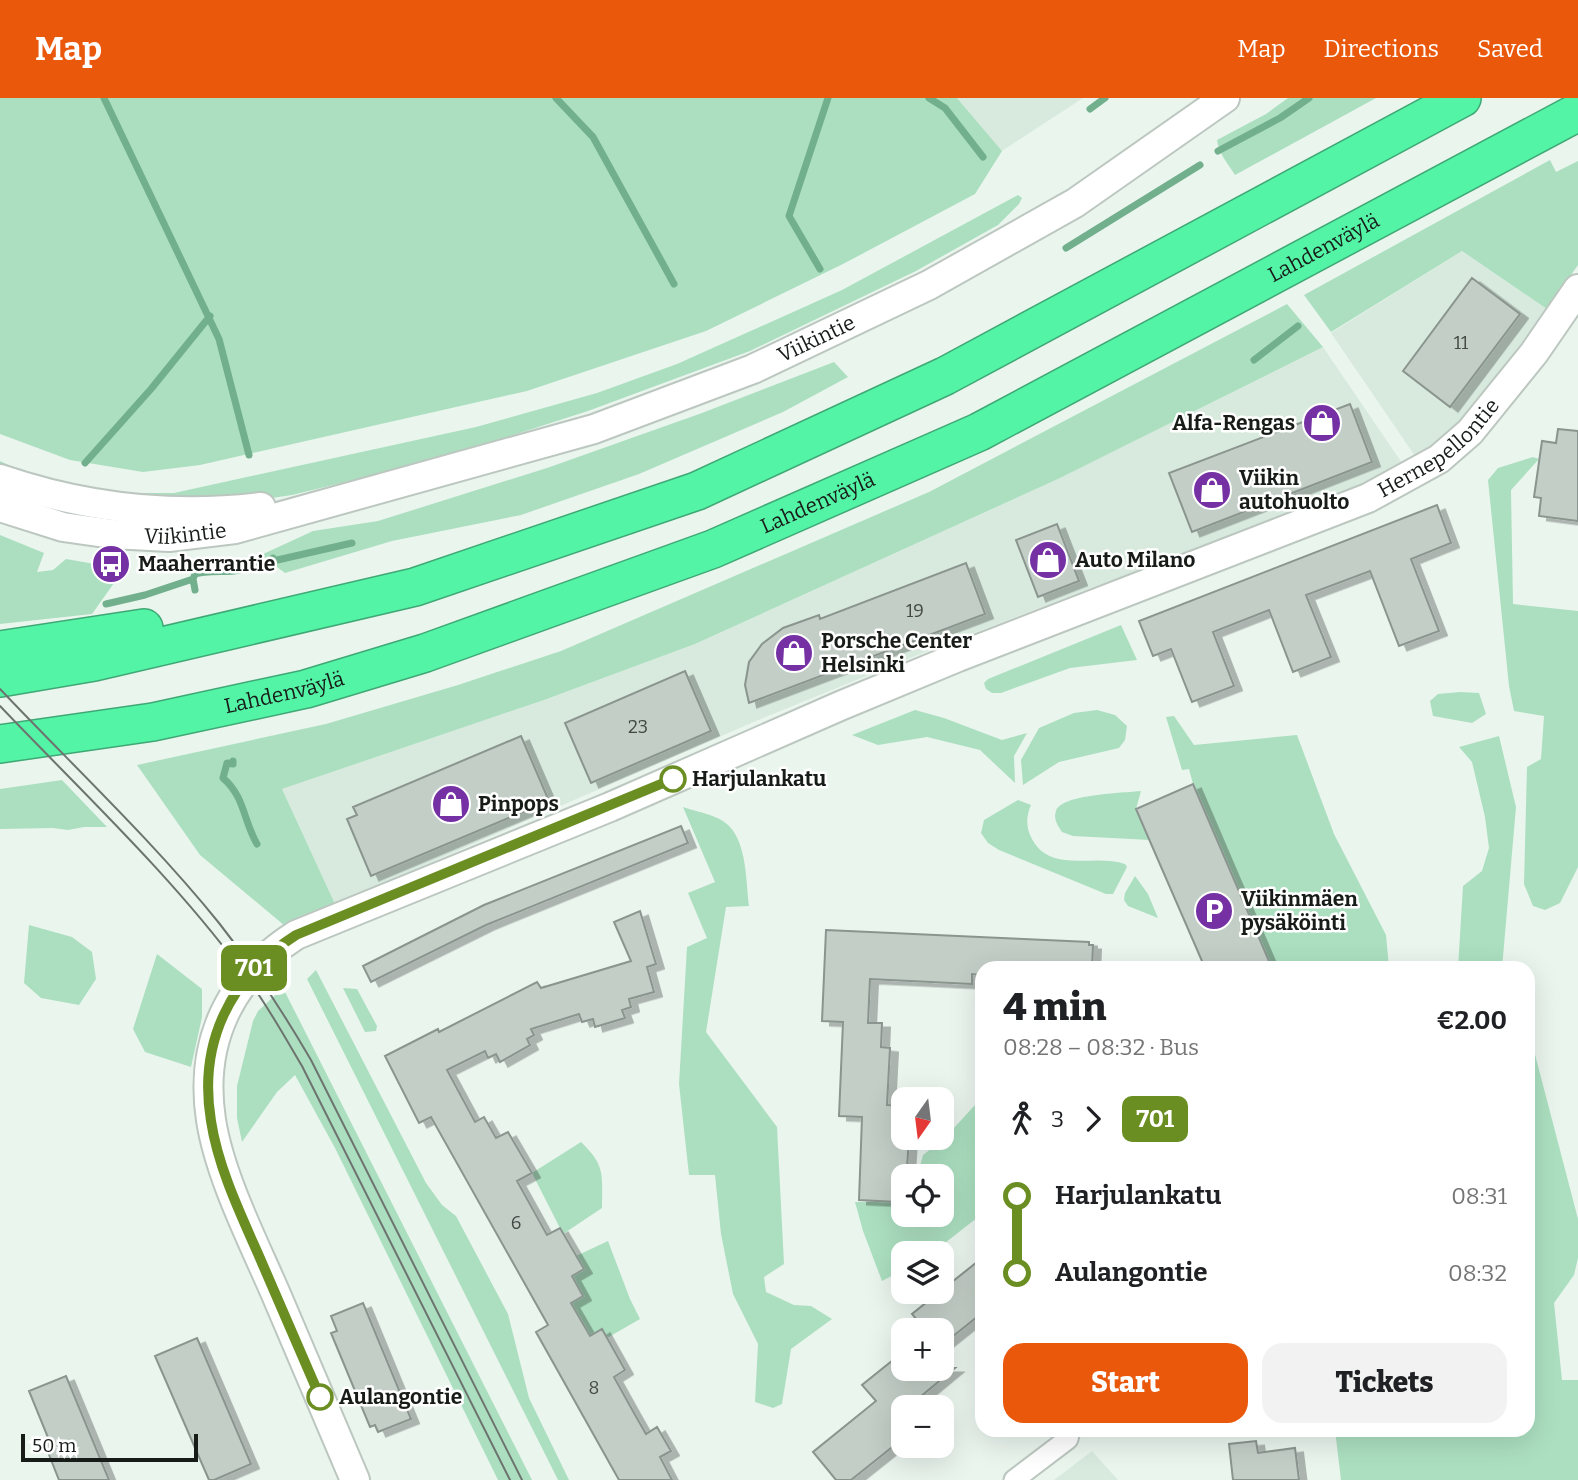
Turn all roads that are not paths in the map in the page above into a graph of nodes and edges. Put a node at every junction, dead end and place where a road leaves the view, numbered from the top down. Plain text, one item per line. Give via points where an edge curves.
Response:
1 (1224, 98) edge
2 (1462, 98) edge
3 (1578, 111) edge
4 (1578, 289) edge
5 (0, 479) edge
6 (368, 493) junction
7 (0, 508) edge
8 (415, 587) junction
9 (0, 650) edge
10 (0, 678) edge
11 (153, 722) junction
12 (0, 744) edge
13 (0, 762) edge
14 (1068, 1437) edge
15 (355, 1480) edge
16 (1014, 1480) edge

1 - 6 street, Viikintie via 1046,221 929,285 753,369 594,429
2 - 8 highway via 945,376 697,491
3 - 11 highway, Lahdenväylä via 979,432 713,550 425,653 306,689
4 - 15 street, Hernepellontie via 1470,432 1439,459 1368,498 946,662 610,807 296,935 262,960 224,1012 214,1042 208,1075 211,1121 228,1183
5 - 6 street, Viikintie via 79,502 170,512 233,510
6 - 7 street, Viikintie via 235,529 169,537 62,527
8 - 9 highway
8 - 10 highway via 94,662
11 - 12 highway, Lahdenväylä
11 - 13 highway
14 - 16 street

